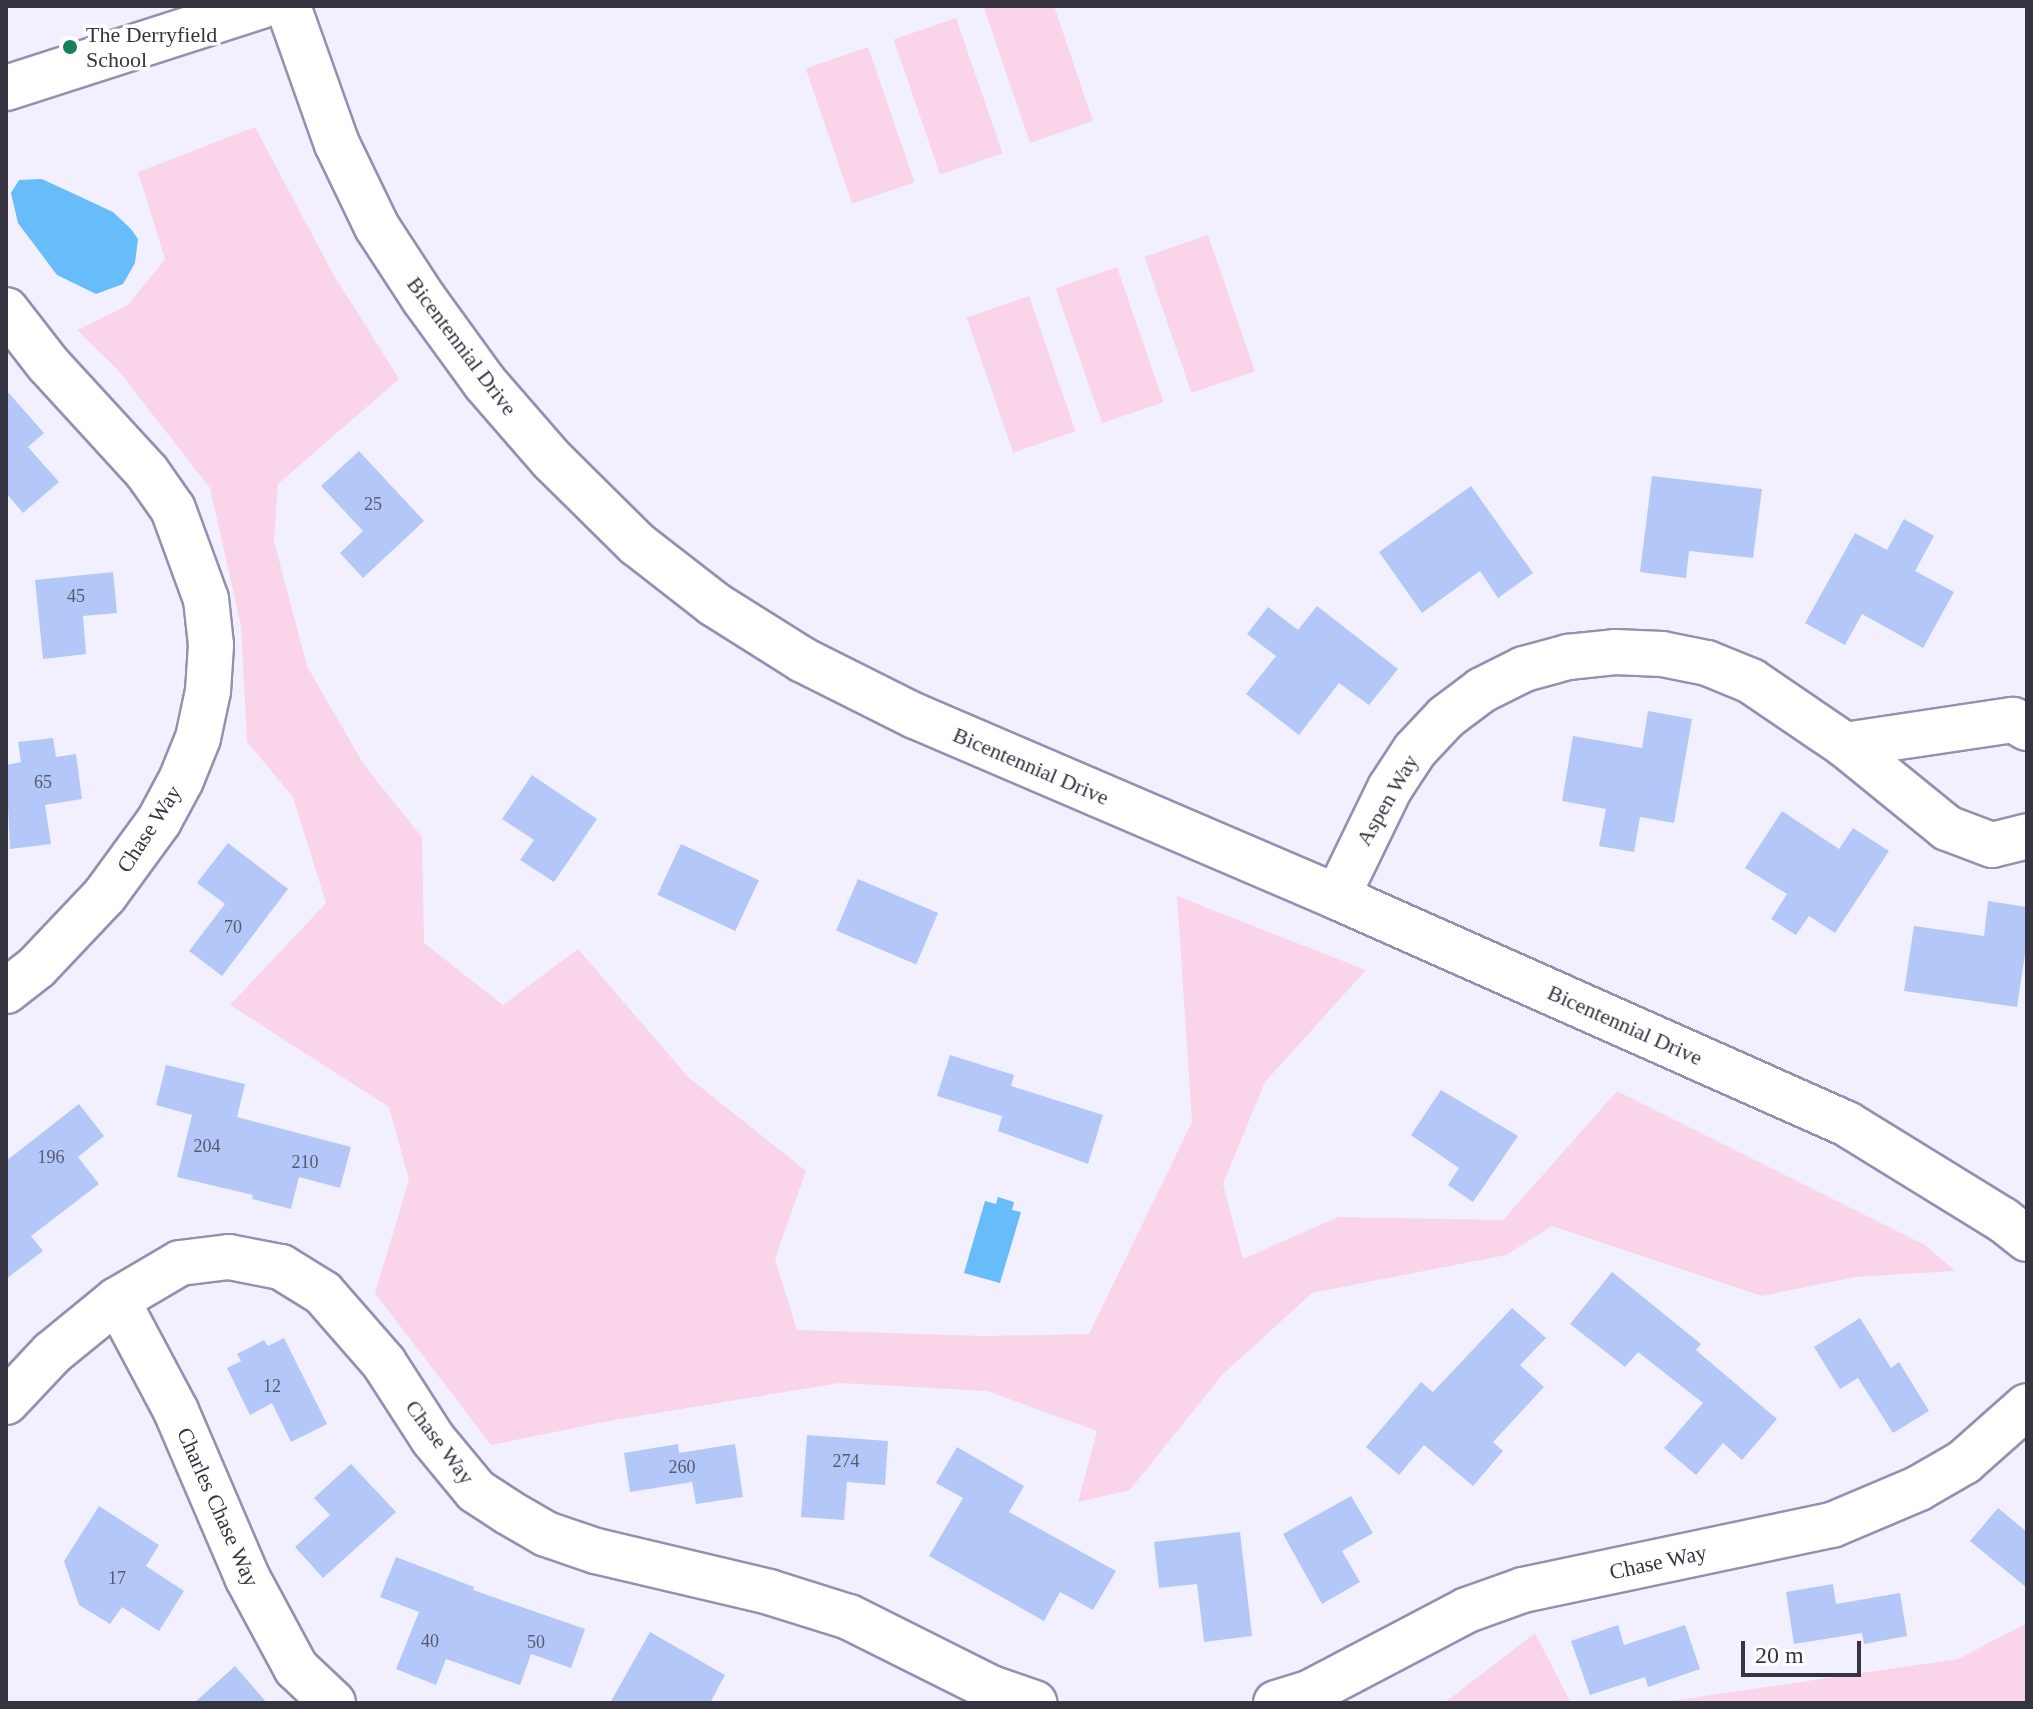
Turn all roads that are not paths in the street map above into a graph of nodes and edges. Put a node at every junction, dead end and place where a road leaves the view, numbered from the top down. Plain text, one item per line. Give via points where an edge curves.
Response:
1 (261, 6) edge
2 (288, 6) edge
3 (6, 88) edge
4 (6, 310) edge
5 (2027, 728) edge
6 (1845, 745) junction
7 (2027, 836) edge
8 (1337, 897) junction
9 (6, 991) edge
10 (2027, 1239) edge
11 (117, 1300) junction
12 (6, 1402) edge
13 (2027, 1406) edge
14 (333, 1703) edge
15 (1034, 1703) edge
16 (1276, 1703) edge

1 - 3 street
2 - 8 street, Bicentennial Drive via 337,144 377,227 485,383 552,460 637,544 714,604 817,667 915,716
4 - 9 street, Chase Way via 173,509 206,599 211,645 198,738 159,821 105,895 37,967
5 - 6 street via 2013,720
6 - 7 street, Aspen Way via 1947,828 1992,845
6 - 8 street, Aspen Way via 1751,681 1707,663 1615,652 1524,669 1482,690 1415,750 1369,826
8 - 10 street, Bicentennial Drive via 1847,1124
11 - 12 street, Chase Way via 52,1353
11 - 14 street, Charles Chase Way via 176,1411 247,1577 296,1668
11 - 15 street, Chase Way via 180,1263 229,1257 281,1267 323,1293 384,1363 433,1439 476,1491 508,1512 546,1534 596,1551 849,1617 991,1688
13 - 16 street, Chase Way via 1964,1462 1919,1488 1832,1525 1514,1593 1467,1610 1309,1693

